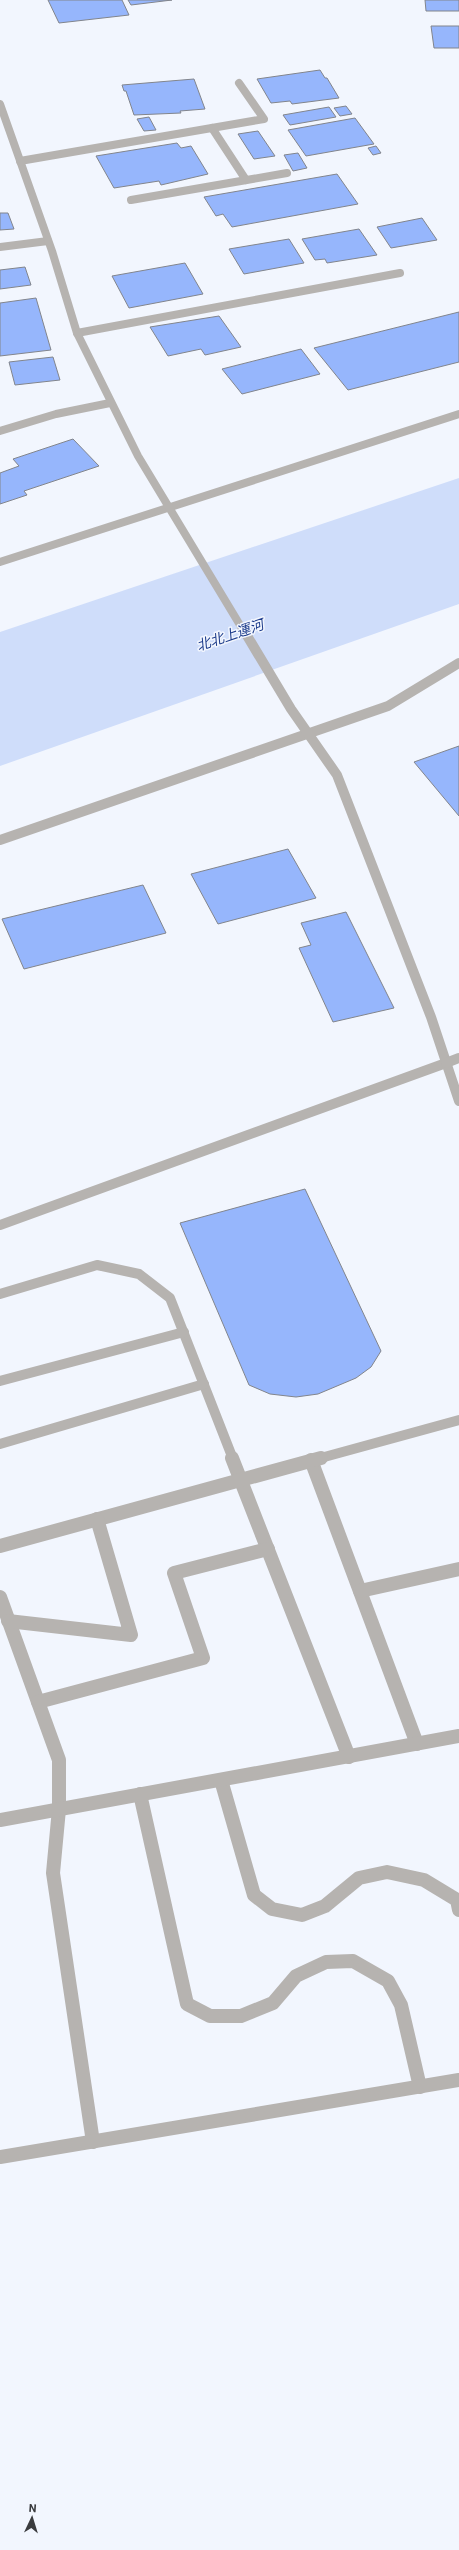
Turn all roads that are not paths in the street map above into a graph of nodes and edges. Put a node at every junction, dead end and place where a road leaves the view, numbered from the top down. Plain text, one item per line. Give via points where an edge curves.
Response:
1 (239, 83) dead end
2 (0, 104) edge
3 (212, 128) junction
4 (20, 161) junction
5 (287, 173) dead end
6 (246, 180) junction
7 (131, 200) dead end
8 (48, 241) junction
9 (0, 247) edge
10 (400, 273) dead end
11 (78, 333) junction
12 (110, 403) junction
13 (459, 414) edge
14 (0, 431) edge
15 (169, 507) junction
16 (0, 562) edge
17 (459, 663) edge
18 (309, 734) junction
19 (0, 840) edge
20 (459, 1058) edge
21 (446, 1063) junction
22 (459, 1101) edge
23 (0, 1225) edge
24 (0, 1294) edge
25 (184, 1332) junction
26 (0, 1382) edge
27 (204, 1384) junction
28 (459, 1420) edge
29 (0, 1444) edge
30 (311, 1460) junction
31 (240, 1479) junction
32 (97, 1519) junction
33 (0, 1546) edge
34 (268, 1549) junction
35 (459, 1569) edge
36 (360, 1591) junction
37 (0, 1597) edge
38 (8, 1621) junction
39 (38, 1702) junction
40 (459, 1736) edge
41 (417, 1744) junction
42 (349, 1757) junction
43 (221, 1780) junction
44 (140, 1794) junction
45 (59, 1809) junction
46 (0, 1820) edge
47 (459, 1910) edge
48 (459, 2080) edge
49 (420, 2087) junction
50 (92, 2142) junction
51 (0, 2157) edge

1 - 3 street via 264,119
2 - 4 street
3 - 4 street
3 - 6 street
4 - 8 street
5 - 6 street
6 - 7 street
8 - 9 street
8 - 11 street
10 - 11 street
11 - 12 street
12 - 14 street via 56,414
12 - 15 street
13 - 15 street
15 - 16 street
15 - 18 street via 291,709
17 - 18 street via 388,706
18 - 19 street
18 - 21 street via 337,775 431,1017
20 - 21 street
21 - 22 street
21 - 23 street
24 - 25 street via 97,1265 139,1274 170,1298
25 - 26 street
25 - 27 street
27 - 29 street
27 - 31 street
28 - 30 street
30 - 31 street
30 - 36 street
31 - 32 street
31 - 34 street
32 - 33 street
32 - 38 street via 131,1635
34 - 39 street via 174,1573 204,1658
34 - 42 street
35 - 36 street
36 - 41 street
37 - 38 street
38 - 39 street
39 - 45 street via 59,1760
40 - 41 street
41 - 42 street
42 - 43 street
43 - 44 street
43 - 47 street via 254,1895 272,1909 302,1915 325,1906 359,1878 387,1872 424,1880 457,1900
44 - 45 street
44 - 49 street via 187,2004 210,2016 241,2016 273,2003 296,1976 326,1962 353,1961 388,1980 401,2005
45 - 46 street
45 - 50 street via 53,1873
48 - 49 street
49 - 50 street
50 - 51 street

